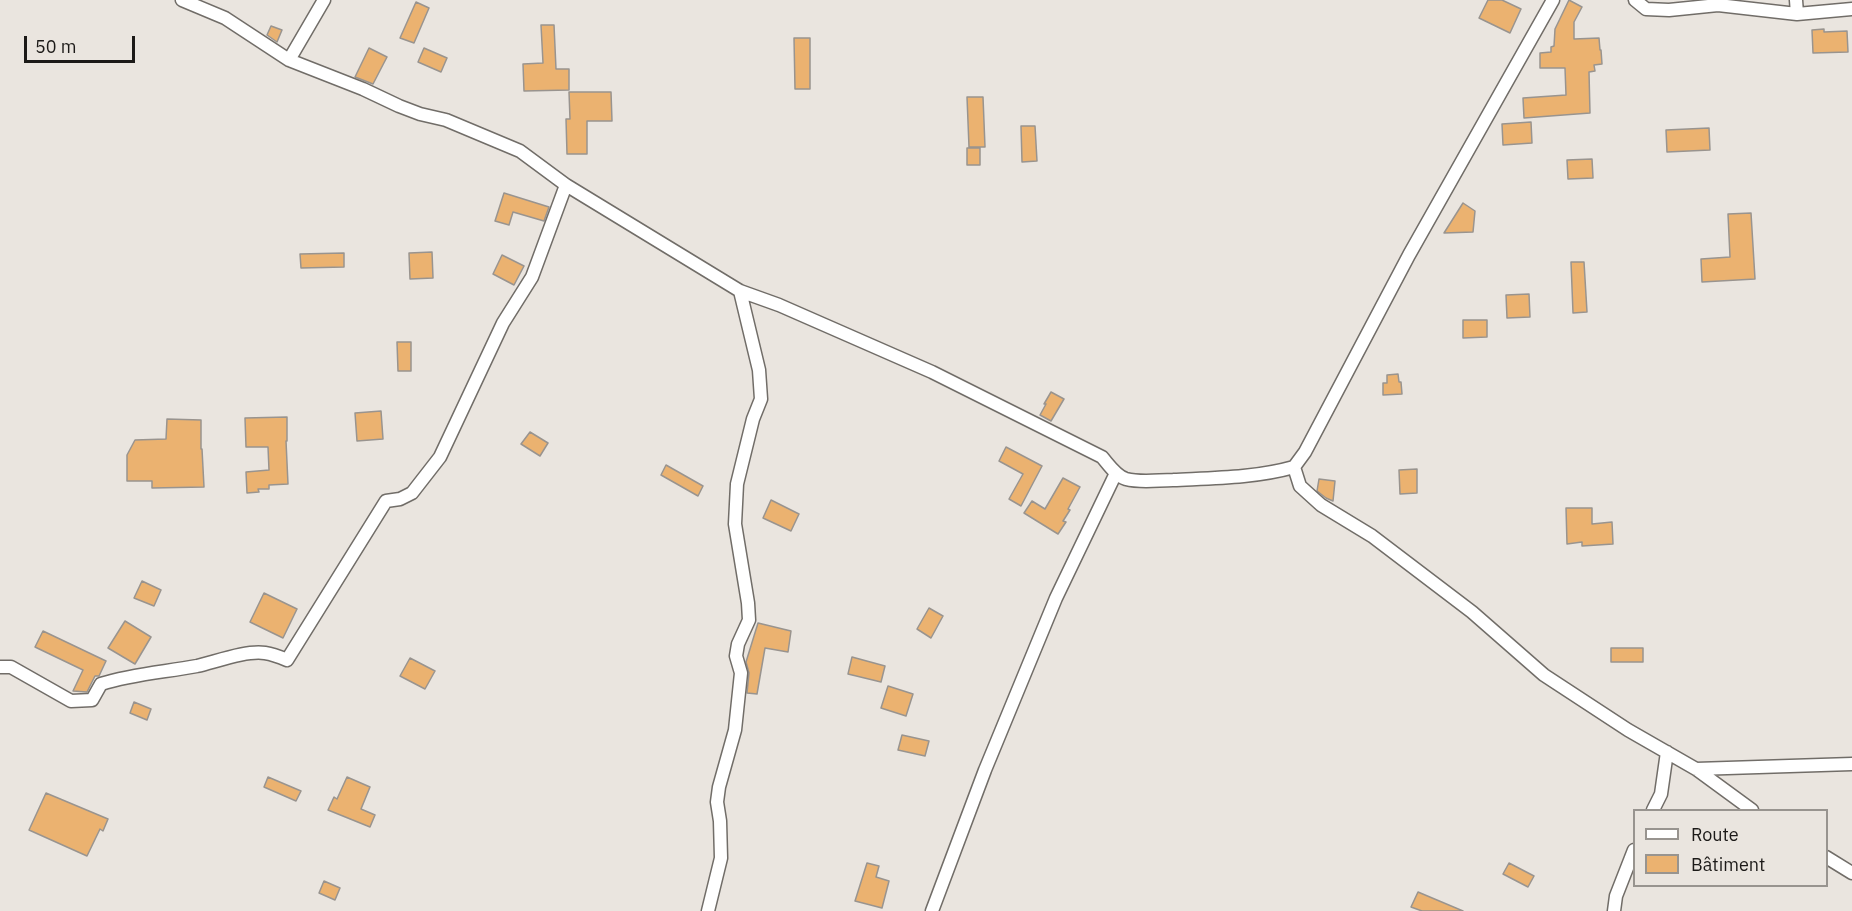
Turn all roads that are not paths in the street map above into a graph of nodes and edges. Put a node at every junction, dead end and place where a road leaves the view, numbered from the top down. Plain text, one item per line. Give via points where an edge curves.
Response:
1 (182, 0) edge
2 (324, 0) edge
3 (1552, 0) edge
4 (1635, 0) edge
5 (1796, 0) edge
6 (1852, 9) edge
7 (1797, 14) junction
8 (289, 60) junction
9 (566, 185) junction
10 (740, 291) junction
11 (1294, 467) junction
12 (1116, 473) junction
13 (0, 668) edge
14 (1667, 752) junction
15 (1852, 764) edge
16 (1696, 769) junction
17 (1654, 809) edge
18 (1751, 809) edge
19 (1633, 855) edge
20 (1828, 858) edge
21 (1852, 873) edge
22 (708, 911) edge
23 (932, 911) edge
24 (1614, 911) edge

1 - 8 street via 225,18
2 - 8 street
3 - 11 street
4 - 7 street via 1646,9 1718,5
5 - 7 street
6 - 7 street
8 - 9 street via 520,151
9 - 10 street
9 - 13 street via 532,277 503,323 440,457 412,493 386,501 287,660 265,652 253,653 119,678 101,684 92,700 71,701 11,667
10 - 12 street via 779,304 932,372 1102,458
10 - 22 street via 759,370 761,399 736,484 735,524 749,620 736,656 741,673 735,730 717,802 721,858
11 - 12 street via 1225,478 1140,482
11 - 14 street via 1300,486 1321,505 1372,536 1472,612 1544,675
12 - 23 street via 1056,598
14 - 16 street
14 - 17 street via 1661,794
15 - 16 street
16 - 18 street
19 - 24 street
20 - 21 street

